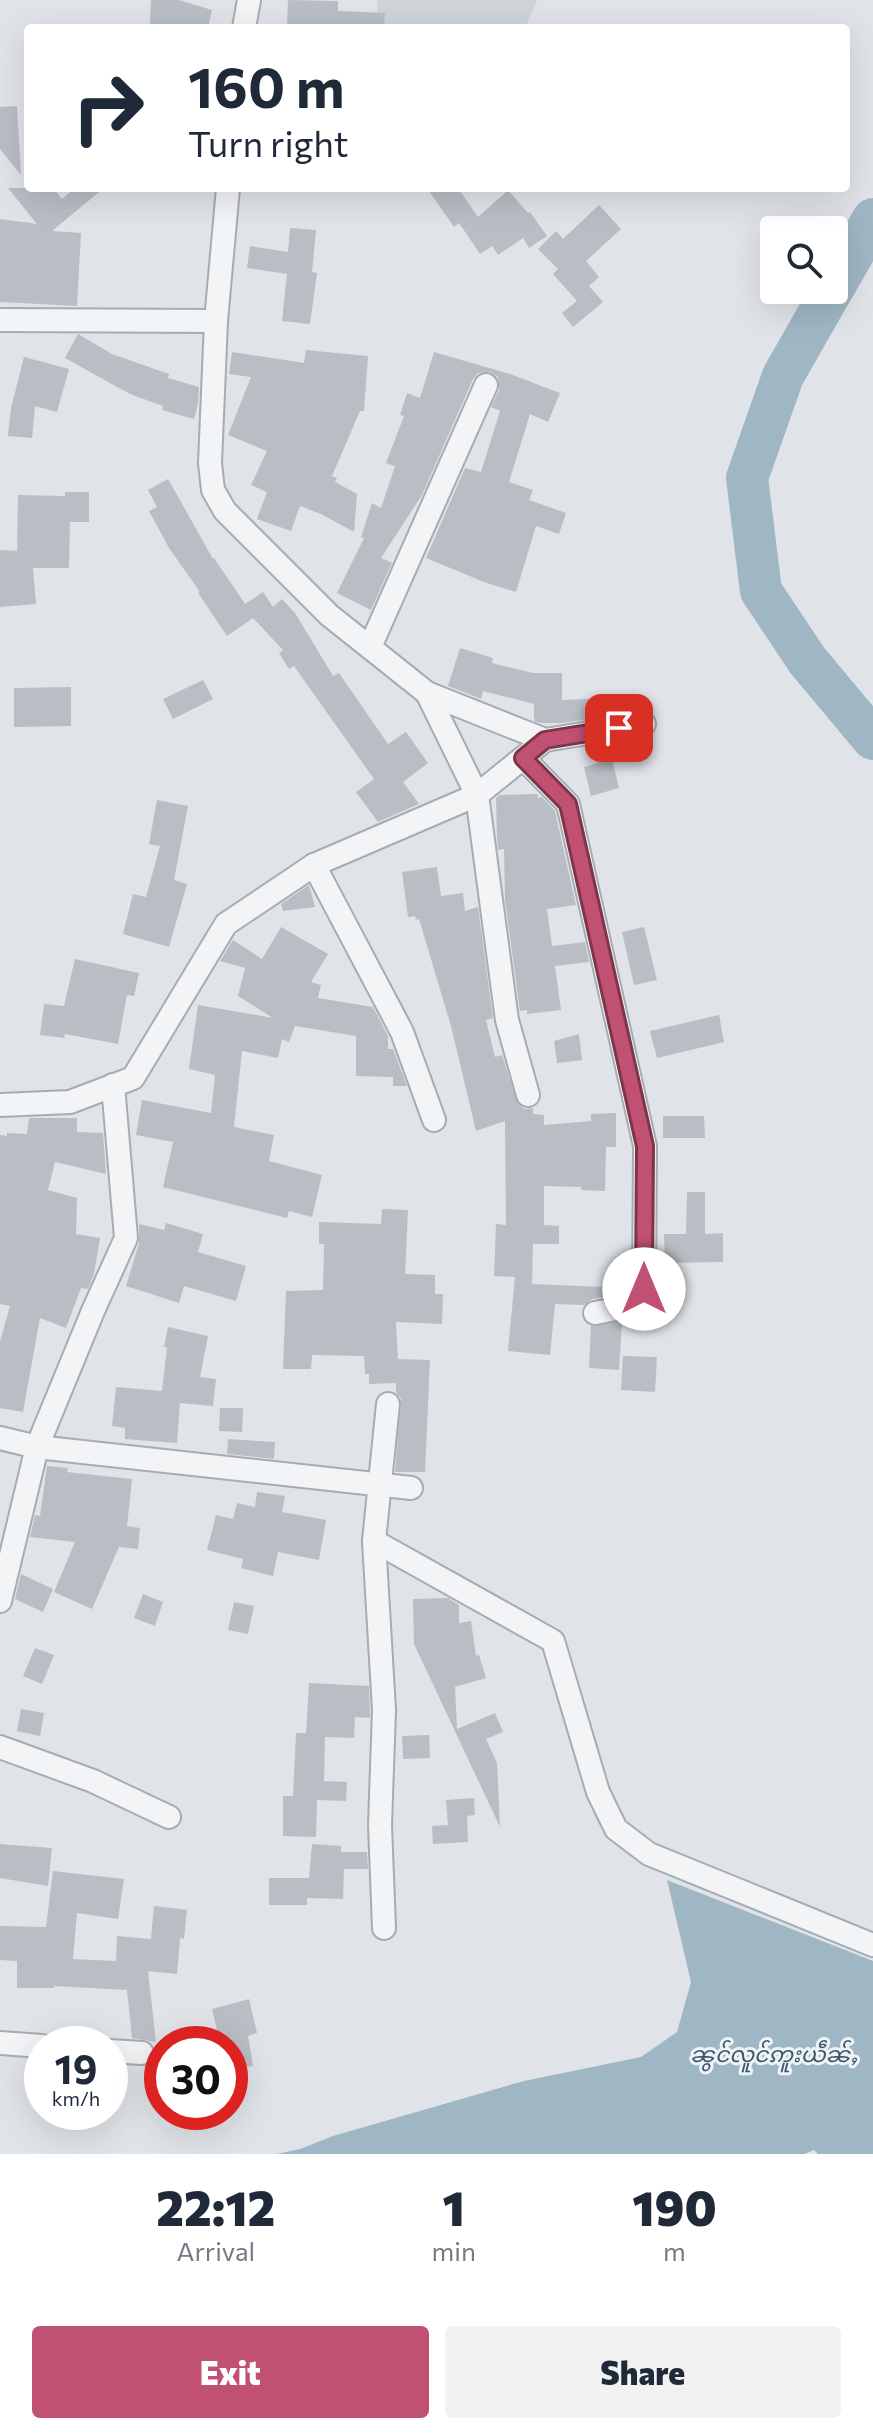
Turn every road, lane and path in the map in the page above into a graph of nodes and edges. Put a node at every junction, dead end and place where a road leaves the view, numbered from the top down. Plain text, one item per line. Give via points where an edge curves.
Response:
1 (249, 0) edge
2 (245, 24) edge
3 (228, 192) edge
4 (0, 320) edge
5 (216, 321) junction
6 (486, 385) dead end
7 (370, 647) junction
8 (427, 693) junction
9 (644, 724) dead end
10 (545, 740) junction
11 (523, 758) junction
12 (477, 795) junction
13 (314, 865) junction
14 (113, 1085) junction
15 (528, 1095) dead end
16 (0, 1105) edge
17 (434, 1120) dead end
18 (595, 1313) dead end
19 (388, 1404) dead end
20 (0, 1438) edge
21 (37, 1447) junction
22 (381, 1485) junction
23 (411, 1488) dead end
24 (374, 1541) junction
25 (0, 1601) edge
26 (0, 1747) edge
27 (169, 1817) dead end
28 (384, 1928) dead end
29 (873, 1945) edge
30 (0, 2043) edge
31 (24, 2045) edge
32 (128, 2052) edge
33 (142, 2053) dead end

1 - 2 street
3 - 5 street
4 - 5 street
5 - 7 street via 213,490 225,511 329,615
6 - 7 street
7 - 8 street
8 - 10 street
8 - 12 street
9 - 10 street
10 - 11 street
11 - 12 street
11 - 18 street via 568,804 645,1146 644,1289 632,1306
12 - 13 street
12 - 15 street via 507,1020
13 - 14 street via 226,924 133,1078
13 - 17 street via 402,1032
14 - 16 street via 70,1102
14 - 21 street via 126,1238
19 - 22 street
20 - 21 street
21 - 22 street
21 - 25 street
22 - 23 street
22 - 24 street
24 - 28 street via 384,1710
24 - 29 street via 553,1641 598,1792 616,1829 649,1854
26 - 27 street via 93,1781
30 - 31 street
32 - 33 street

